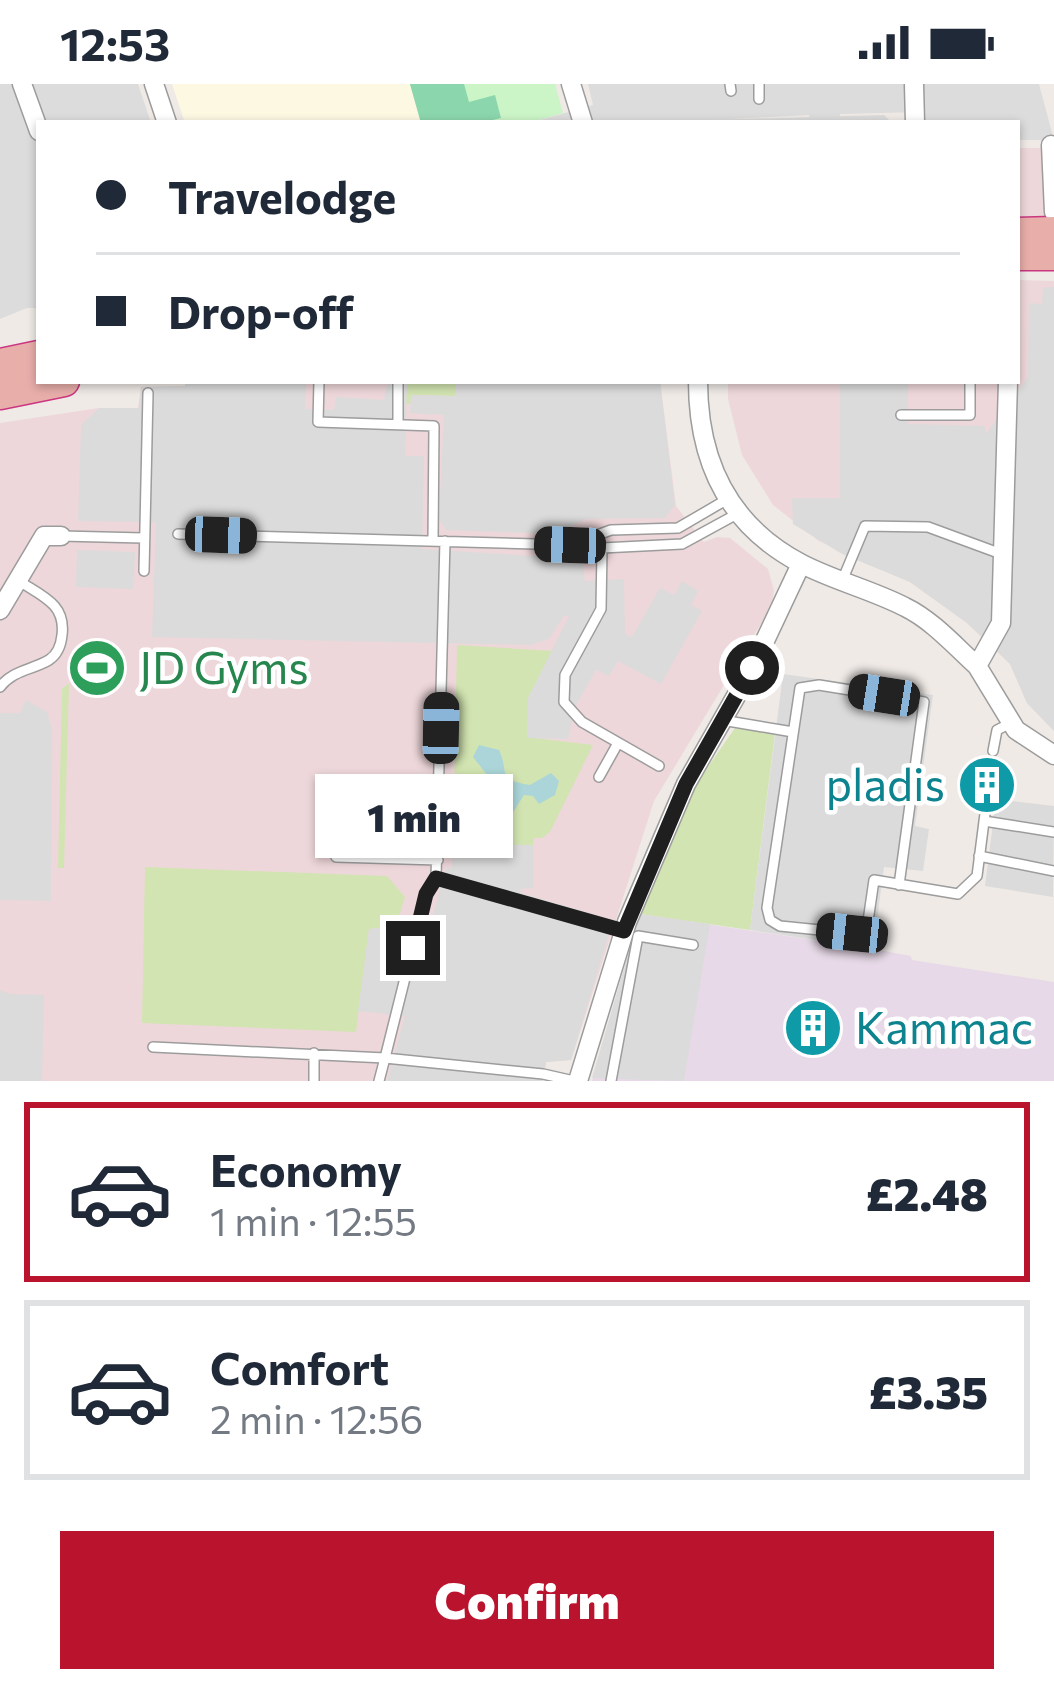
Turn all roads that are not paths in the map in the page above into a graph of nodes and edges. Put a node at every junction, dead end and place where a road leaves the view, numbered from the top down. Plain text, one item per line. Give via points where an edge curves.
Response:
1 (22, 84) edge
2 (154, 84) edge
3 (571, 84) edge
4 (759, 84) edge
5 (914, 84) edge
6 (759, 100) dead end
7 (166, 120) edge
8 (582, 120) edge
9 (915, 120) edge
10 (36, 123) edge
11 (1051, 145) dead end
12 (1054, 212) edge
13 (1054, 232) edge
14 (1020, 233) edge
15 (1020, 255) edge
16 (1054, 255) edge
17 (36, 357) edge
18 (0, 364) edge
19 (49, 384) edge
20 (319, 384) edge
21 (398, 384) edge
22 (698, 384) edge
23 (970, 384) edge
24 (1008, 384) edge
25 (0, 394) edge
26 (148, 394) dead end
27 (901, 415) dead end
28 (398, 424) junction
29 (731, 507) junction
30 (178, 534) dead end
31 (61, 536) joint
32 (143, 538) junction
33 (433, 541) junction
34 (446, 541) junction
35 (584, 543) junction
36 (602, 548) junction
37 (1004, 555) junction
38 (802, 564) junction
39 (144, 571) dead end
40 (19, 581) junction
41 (842, 581) junction
42 (0, 610) edge
43 (977, 666) junction
44 (0, 687) edge
45 (722, 720) junction
46 (1011, 723) junction
47 (794, 732) junction
48 (618, 743) junction
49 (993, 751) dead end
50 (1054, 755) edge
51 (659, 766) dead end
52 (598, 777) dead end
53 (987, 798) dead end
54 (984, 821) junction
55 (1054, 832) edge
56 (979, 856) junction
57 (336, 857) dead end
58 (438, 860) junction
59 (1054, 871) edge
60 (436, 878) junction
61 (899, 885) junction
62 (624, 931) junction
63 (693, 945) dead end
64 (153, 1047) dead end
65 (314, 1053) junction
66 (385, 1058) junction
67 (314, 1081) edge
68 (379, 1081) edge
69 (576, 1081) edge
70 (611, 1081) edge

1 - 10 street
2 - 7 street
3 - 8 street
4 - 6 lane
5 - 9 street
11 - 12 street
13 - 14 highway
15 - 16 highway
17 - 18 highway
19 - 25 highway
20 - 28 lane via 318,422
21 - 28 lane
22 - 29 street via 703,435
23 - 27 lane via 970,415
24 - 37 street
26 - 32 lane
28 - 33 lane via 434,425
29 - 35 lane via 677,528 611,530
29 - 36 lane via 682,544
29 - 38 street
30 - 33 lane
31 - 32 lane
31 - 40 street via 44,536
32 - 39 lane
33 - 34 lane
34 - 35 lane
34 - 58 lane
35 - 36 lane
36 - 48 lane via 601,609 565,674 564,703
37 - 41 lane via 928,527 866,526
37 - 43 street via 1001,623
38 - 41 street
38 - 45 street
40 - 42 street
40 - 44 lane via 56,605 62,640 48,661
41 - 43 street via 910,609
43 - 46 street
45 - 47 lane
45 - 62 street
46 - 49 lane via 997,730
46 - 50 street
47 - 61 lane via 800,688 924,702
47 - 61 lane via 770,920 860,934 874,880
48 - 51 lane
48 - 52 lane
53 - 54 lane
54 - 55 lane
54 - 56 lane
56 - 59 lane
56 - 61 lane via 977,876 958,894
57 - 58 lane
58 - 60 lane
60 - 62 lane
60 - 66 lane
62 - 69 street
63 - 70 lane via 638,936
64 - 65 lane
65 - 66 lane
65 - 67 lane
66 - 68 lane
66 - 69 lane

